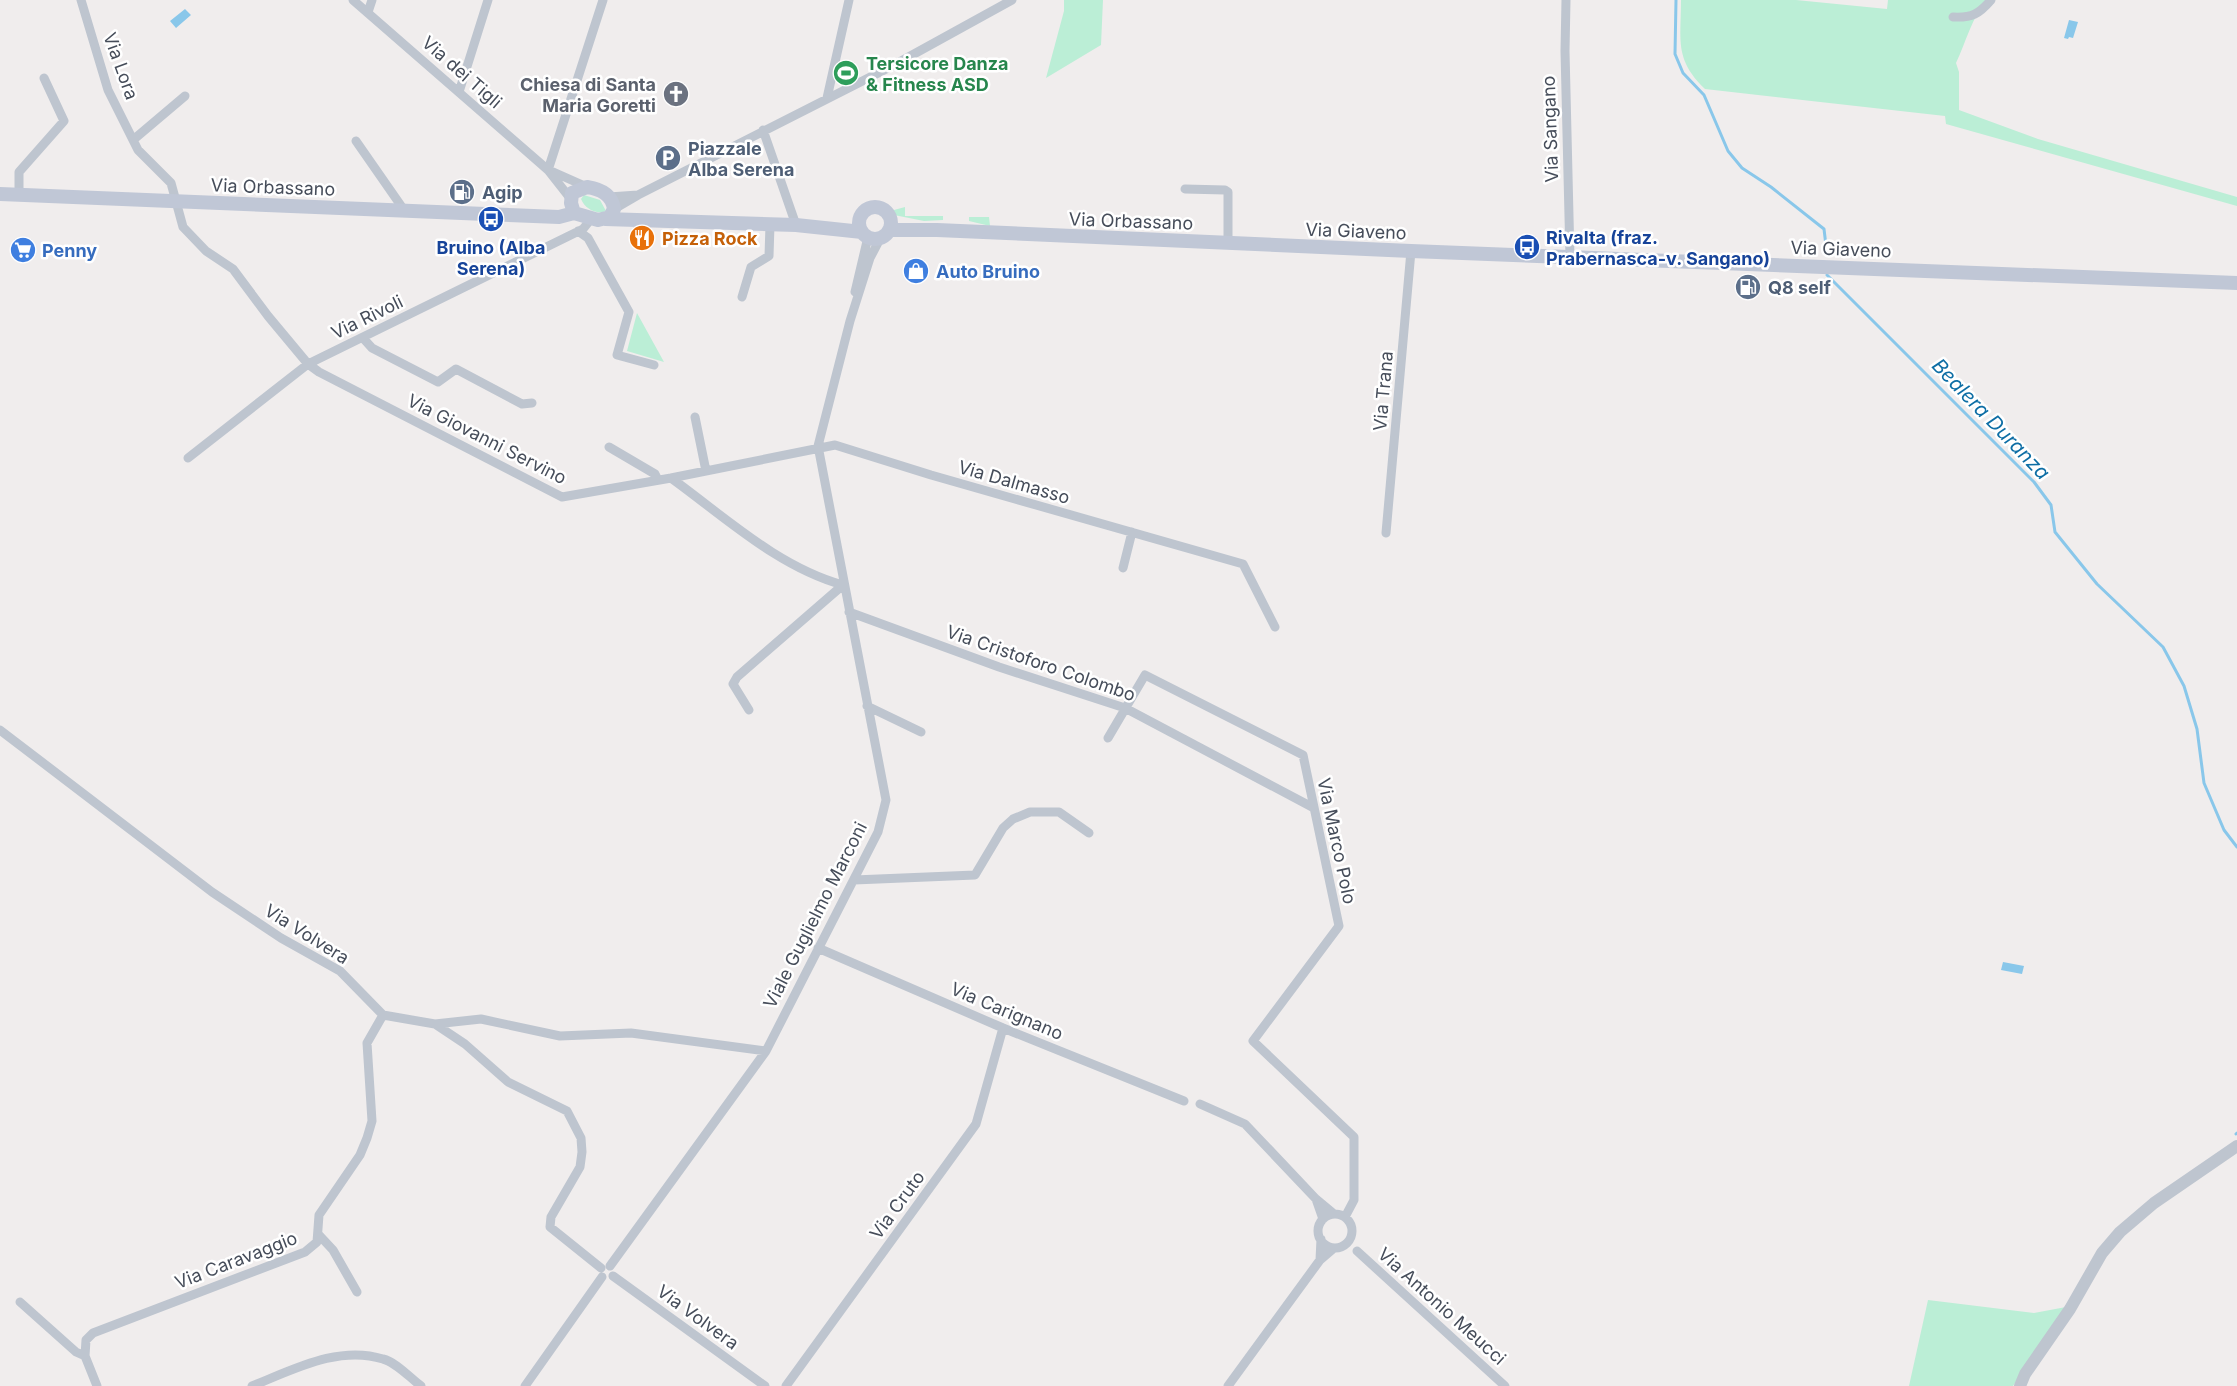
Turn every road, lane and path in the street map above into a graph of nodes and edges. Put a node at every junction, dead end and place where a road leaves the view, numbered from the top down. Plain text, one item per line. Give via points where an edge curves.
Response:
1 (353, 0) edge
2 (372, 0) edge
3 (488, 0) edge
4 (603, 0) edge
5 (849, 0) edge
6 (1012, 0) edge
7 (1566, 0) edge
8 (1991, 0) edge
9 (82, 1) edge
10 (368, 12) junction
11 (1953, 17) dead end
12 (44, 78) dead end
13 (459, 92) junction
14 (185, 96) dead end
15 (827, 98) junction
16 (763, 130) junction
17 (133, 140) junction
18 (356, 141) dead end
19 (548, 170) junction
20 (587, 187) junction
21 (1185, 189) dead end
22 (0, 194) edge
23 (19, 194) junction
24 (175, 201) junction
25 (572, 205) junction
26 (404, 210) junction
27 (605, 211) junction
28 (860, 217) junction
29 (770, 225) junction
30 (796, 225) junction
31 (578, 231) junction
32 (878, 231) junction
33 (1228, 243) junction
34 (1411, 251) junction
35 (1570, 257) junction
36 (2237, 283) edge
37 (742, 297) dead end
38 (363, 338) junction
39 (308, 364) junction
40 (654, 365) dead end
41 (532, 403) dead end
42 (695, 417) dead end
43 (818, 446) junction
44 (609, 447) dead end
45 (188, 458) dead end
46 (706, 471) junction
47 (671, 478) junction
48 (658, 480) junction
49 (1132, 532) junction
50 (1386, 533) dead end
51 (1123, 568) dead end
52 (843, 585) junction
53 (849, 612) junction
54 (1275, 627) dead end
55 (867, 706) junction
56 (1125, 708) junction
57 (749, 710) dead end
58 (0, 730) edge
59 (921, 732) dead end
60 (1108, 738) dead end
61 (1312, 807) junction
62 (1089, 833) dead end
63 (854, 880) junction
64 (819, 948) junction
65 (383, 1015) junction
66 (435, 1024) junction
67 (1003, 1028) junction
68 (766, 1051) junction
69 (1184, 1101) dead end
70 (1200, 1104) dead end
71 (2237, 1146) edge
72 (1316, 1198) junction
73 (1334, 1214) junction
74 (1344, 1217) junction
75 (1323, 1219) junction
76 (319, 1235) junction
77 (1350, 1238) junction
78 (1321, 1239) junction
79 (1338, 1247) junction
80 (1357, 1251) junction
81 (1320, 1260) junction
82 (606, 1271) junction
83 (357, 1292) dead end
84 (20, 1302) dead end
85 (85, 1356) junction
86 (97, 1386) edge
87 (252, 1386) edge
88 (421, 1386) edge
89 (525, 1386) edge
90 (765, 1386) edge
91 (786, 1386) edge
92 (1228, 1386) edge
93 (1505, 1386) edge
94 (2020, 1386) edge

1 - 10 street, Via dei Tigli
2 - 10 street
3 - 13 street
4 - 19 street
5 - 15 street
6 - 15 street, Via Rivoli
7 - 35 street, Via Sangano
8 - 11 street via 1980,14
9 - 17 street, Via Lora via 108,90
10 - 13 street, Via dei Tigli
12 - 23 street via 64,120 19,172
13 - 19 street, Via dei Tigli
14 - 17 street
15 - 16 street, Via Rivoli
16 - 27 street, Via Rivoli
16 - 30 street
17 - 24 street, Via Lora via 171,183
18 - 26 street
19 - 20 street, Via dei Tigli
19 - 25 street, Via dei Tigli
20 - 25 main road, Via Orbassano via 576,190
20 - 27 main road, Via Orbassano via 601,190
21 - 33 street, Via Orbassano via 1228,192
22 - 23 main road, Via Orbassano
23 - 24 main road, Via Orbassano
24 - 26 main road, Via Orbassano
24 - 39 street, Via Giovanni Servino via 183,227 206,251 233,269
25 - 26 main road, Via Orbassano via 544,215
25 - 27 main road, Via Orbassano
25 - 31 street
27 - 29 main road, Via Orbassano via 657,220
27 - 31 street, Via Rivoli
28 - 30 main road, Via Orbassano
28 - 32 main road via 859,225
28 - 32 main road, Via Orbassano via 867,209 877,207 886,212
29 - 30 main road, Via Orbassano
29 - 37 street via 769,256 751,267
30 - 32 main road, Via Orbassano
31 - 38 street, Via Rivoli
31 - 40 street via 588,238 629,312 617,356
32 - 33 main road, Via Orbassano via 937,230
32 - 43 street, Viale Guglielmo Marconi
33 - 34 main road, Via Giaveno
34 - 35 main road, Via Giaveno
34 - 50 street, Via Trana
35 - 36 main road, Via Giaveno
38 - 39 street, Via Rivoli
38 - 41 street via 372,348 438,382 456,369 522,404
39 - 45 street, Via Rivoli
39 - 48 street, Via Giovanni Servino via 562,497
42 - 46 street
43 - 46 street, Via Dalmasso
43 - 49 street, Via Dalmasso via 835,445
43 - 52 street, Viale Guglielmo Marconi
44 - 48 street via 656,474
46 - 47 street, Via Dalmasso
47 - 48 street, Via Giovanni Servino
47 - 52 street via 771,551 819,578
49 - 51 street
49 - 54 street, Via Dalmasso via 1243,564
52 - 53 street, Viale Guglielmo Marconi
52 - 57 street via 737,677 733,684
53 - 55 street, Viale Guglielmo Marconi
53 - 56 street, Via Cristoforo Colombo
55 - 59 street
55 - 63 street, Viale Guglielmo Marconi via 886,800 878,832
56 - 60 street, Via Marco Polo
56 - 61 street, Via Cristoforo Colombo
56 - 61 street, Via Marco Polo via 1145,675 1298,750 1303,755
58 - 65 street, Via Volvera via 212,892 340,971
61 - 74 street, Via Marco Polo via 1339,926 1253,1041 1354,1137 1354,1200
62 - 63 street via 1059,812 1030,813 1013,819 1003,828 975,875
63 - 64 street, Viale Guglielmo Marconi
64 - 67 street, Via Carignano
64 - 68 street, Viale Guglielmo Marconi
65 - 66 street, Via Volvera
65 - 76 street, Via Caravaggio via 367,1043 372,1121 360,1155 319,1215
66 - 68 street via 481,1019 560,1036 631,1033
66 - 82 street, Via Volvera via 465,1044 508,1082 571,1115 581,1138 580,1167 551,1217 550,1227
67 - 69 street, Via Carignano
67 - 91 street, Via Cruto via 976,1124
68 - 82 street, Viale Guglielmo Marconi
70 - 72 street via 1245,1124
71 - 94 street via 2154,1203 2102,1253
72 - 73 street
72 - 75 street
73 - 74 street
73 - 75 street
74 - 77 street via 1350,1225
75 - 78 street via 1318,1229
76 - 83 street via 333,1250
76 - 85 street, Via Caravaggio via 305,1252 93,1333 86,1340
77 - 79 street
77 - 80 street
78 - 79 street
78 - 81 street
79 - 80 street
79 - 81 street
80 - 93 street, Via Antonio Meucci
81 - 92 street
82 - 89 street, Viale Guglielmo Marconi
82 - 90 street, Via Volvera
84 - 85 street via 75,1352
85 - 86 street
87 - 88 street via 338,1356 384,1359

